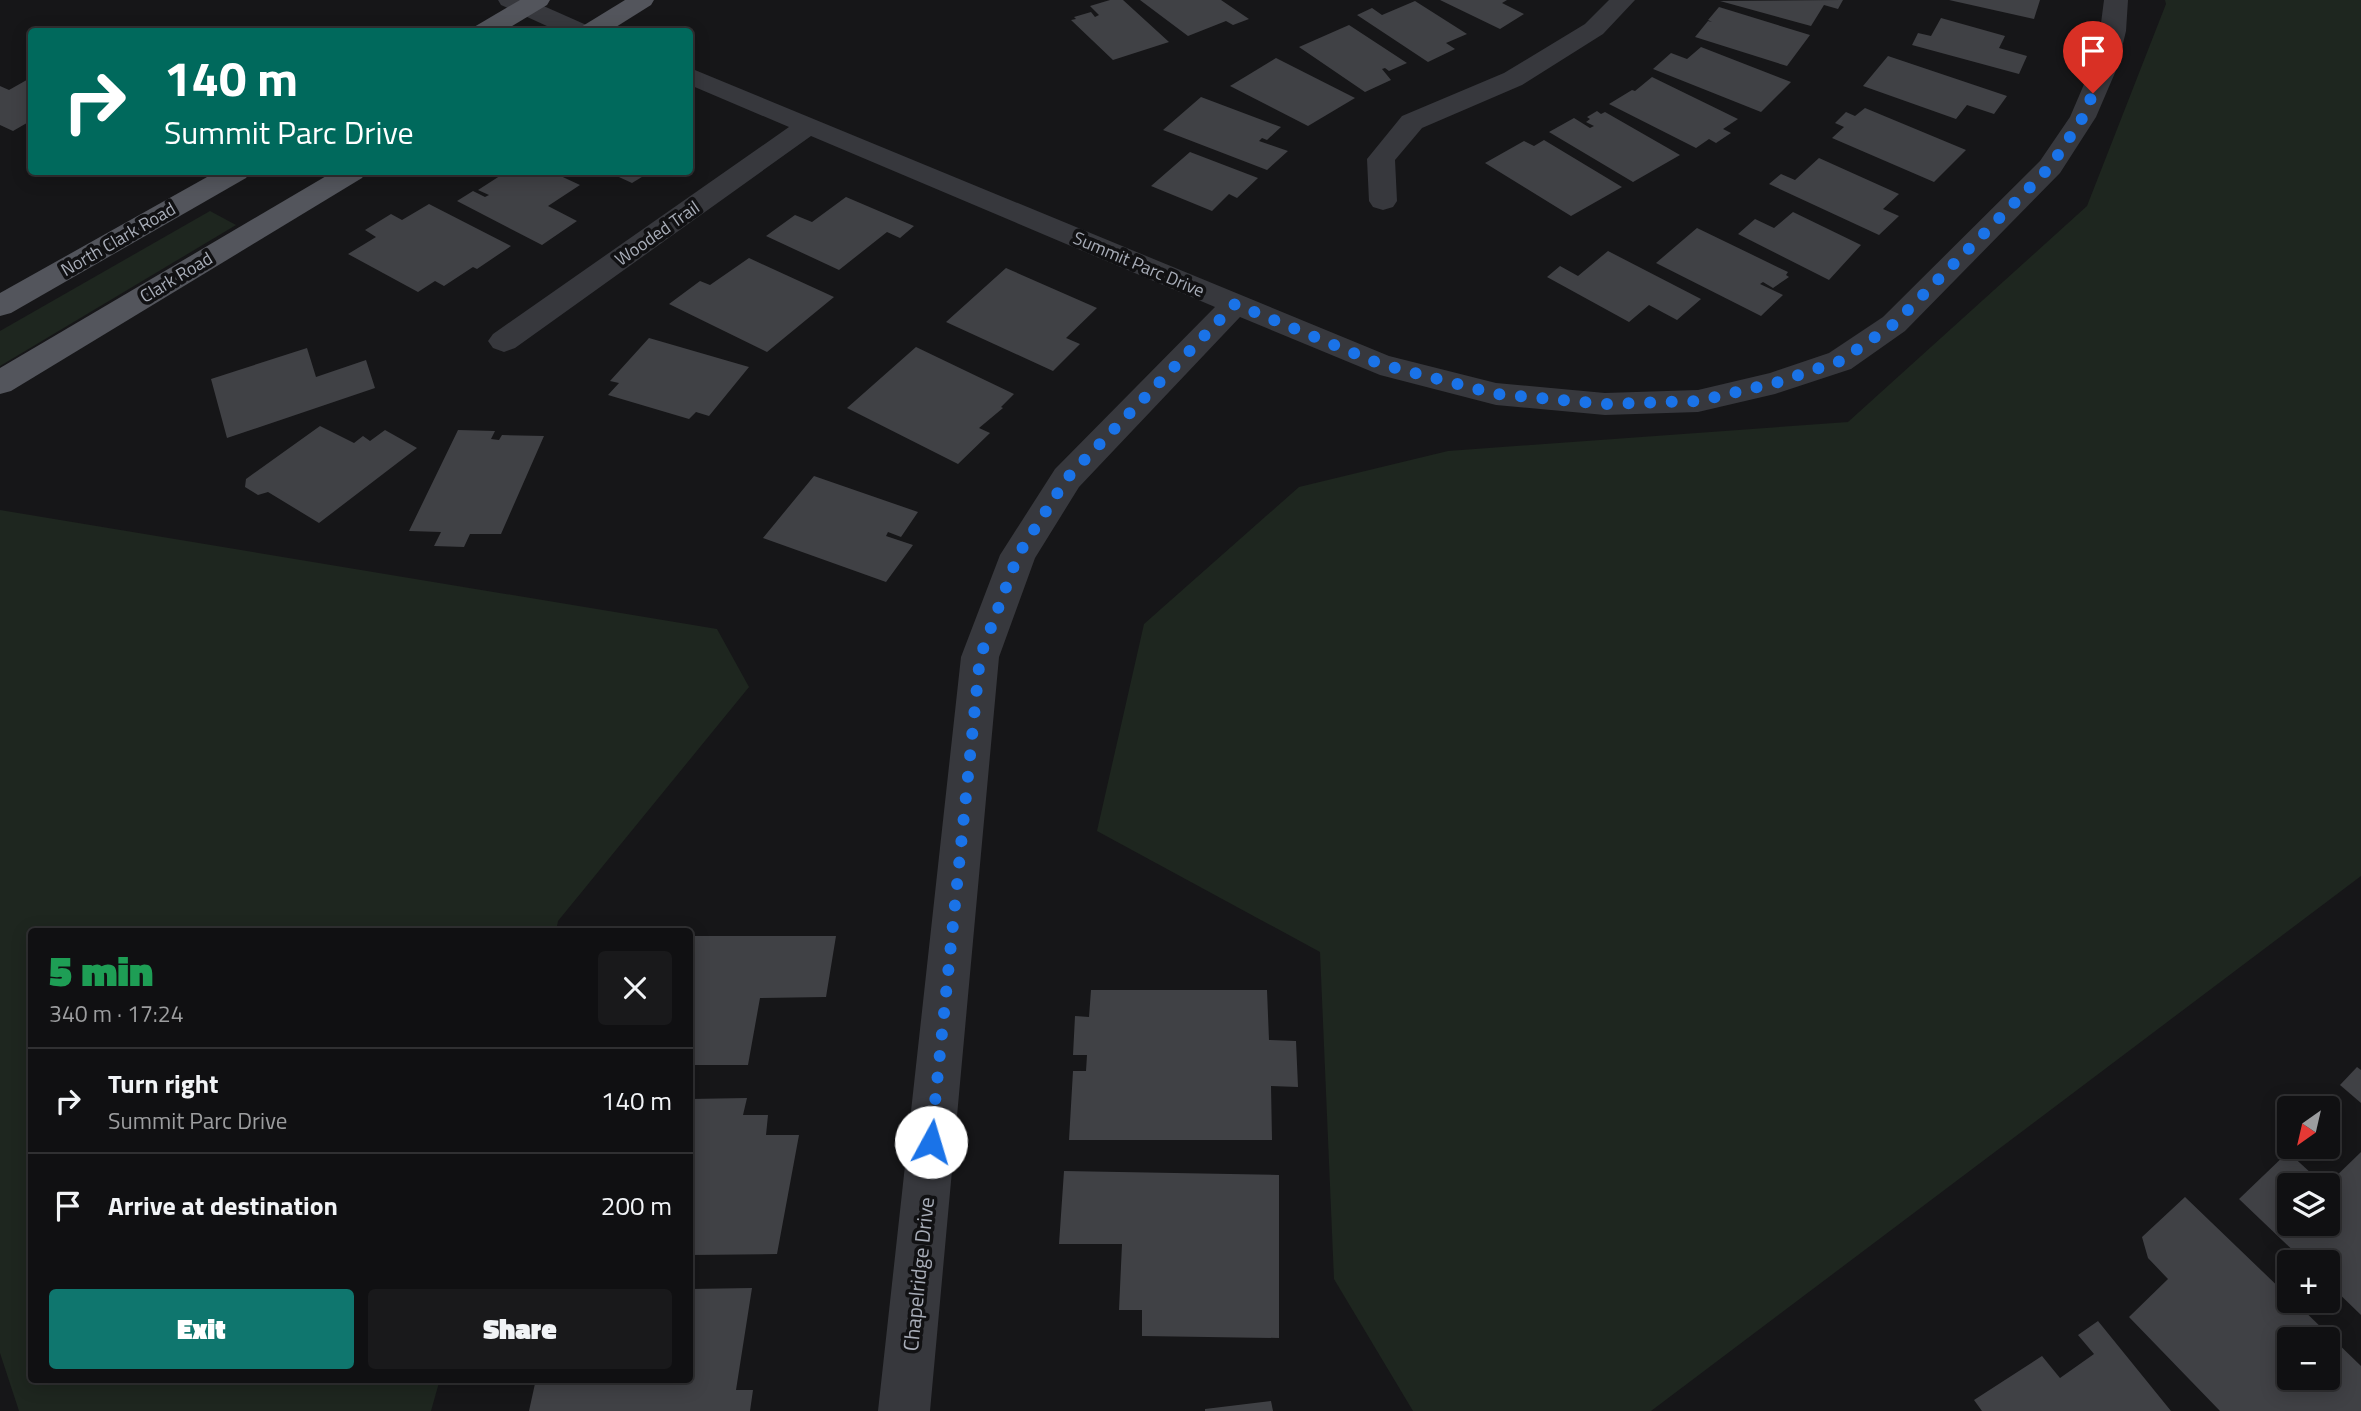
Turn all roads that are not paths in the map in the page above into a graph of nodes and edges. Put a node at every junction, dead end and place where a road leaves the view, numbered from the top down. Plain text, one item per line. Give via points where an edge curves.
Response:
1 (642, 0) edge
2 (1623, 0) edge
3 (2116, 0) edge
4 (524, 3) edge
5 (489, 28) edge
6 (574, 28) edge
7 (596, 28) edge
8 (693, 77) edge
9 (809, 125) junction
10 (231, 175) edge
11 (347, 175) edge
12 (1383, 201) dead end
13 (1235, 304) junction
14 (0, 306) edge
15 (504, 341) dead end
16 (0, 383) edge
17 (904, 1411) edge

1 - 7 main road
2 - 12 street via 1594,29 1513,79 1412,122 1381,159
3 - 13 street, Summit Parc Drive via 2104,68 2083,117 2050,167 1894,324 1840,361 1775,383 1698,401 1605,404 1496,394 1380,364
4 - 5 main road
4 - 6 street
8 - 9 street, Summit Parc Drive
9 - 13 street, Summit Parc Drive
9 - 15 street, Wooded Trail
10 - 14 main road, North Clark Road
11 - 16 main road, Clark Road
13 - 17 street, Chapelridge Drive via 1067,478 1018,555 980,657

